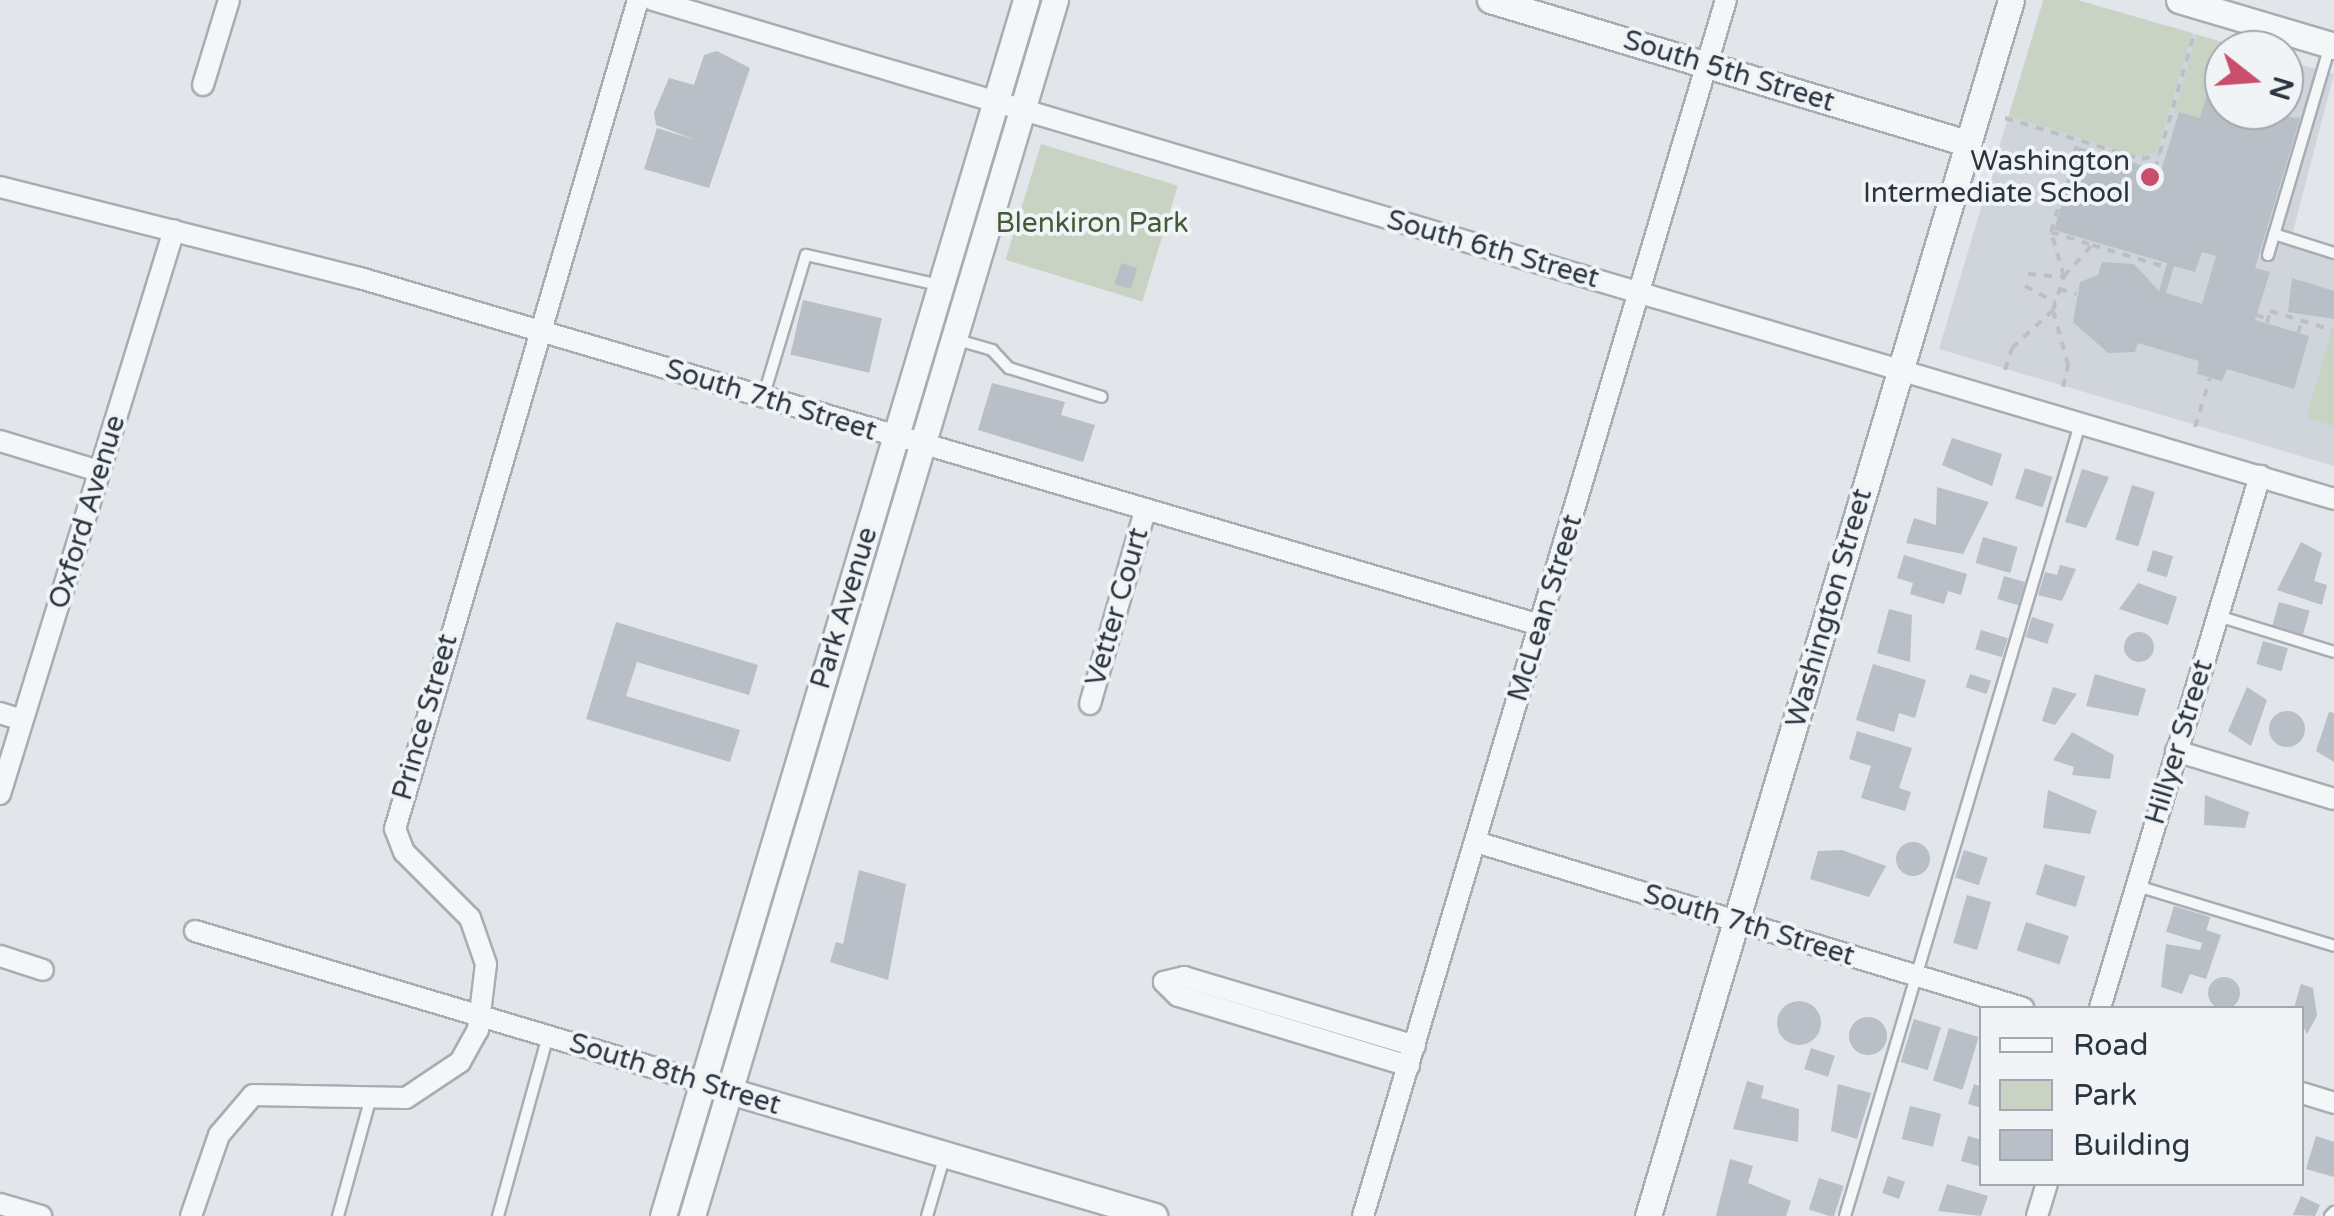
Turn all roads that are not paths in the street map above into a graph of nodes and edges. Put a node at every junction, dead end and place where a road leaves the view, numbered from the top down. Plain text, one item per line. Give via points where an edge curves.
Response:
1 (229, 0) edge
2 (638, 0) edge
3 (652, 0) edge
4 (1026, 0) edge
5 (1054, 0) edge
6 (1490, 0) edge
7 (1726, 0) edge
8 (2010, 0) edge
9 (2179, 0) edge
10 (2332, 46) edge
11 (1707, 65) junction
12 (202, 85) dead end
13 (995, 102) junction
14 (1022, 109) junction
15 (1968, 143) junction
16 (0, 187) edge
17 (174, 230) junction
18 (2274, 234) junction
19 (2334, 252) edge
20 (2268, 255) dead end
21 (940, 286) junction
22 (1639, 292) junction
23 (540, 330) junction
24 (953, 338) junction
25 (1900, 370) junction
26 (1102, 396) dead end
27 (763, 398) junction
28 (2080, 424) junction
29 (895, 438) junction
30 (0, 441) edge
31 (921, 445) junction
32 (99, 471) junction
33 (2260, 476) junction
34 (2334, 499) edge
35 (1145, 511) junction
36 (2218, 616) junction
37 (1540, 625) junction
38 (2334, 652) edge
39 (1090, 704) dead end
40 (0, 713) edge
41 (22, 720) junction
42 (2176, 750) junction
43 (0, 794) edge
44 (2334, 799) edge
45 (1476, 842) junction
46 (2136, 886) junction
47 (1737, 922) junction
48 (195, 931) dead end
49 (2334, 946) edge
50 (0, 956) edge
51 (42, 970) dead end
52 (1916, 976) junction
53 (2016, 1006) edge
54 (2101, 1006) edge
55 (482, 1016) junction
56 (548, 1036) junction
57 (1412, 1056) junction
58 (702, 1082) junction
59 (729, 1090) junction
60 (2304, 1094) edge
61 (370, 1101) junction
62 (2334, 1103) edge
63 (946, 1154) junction
64 (2046, 1186) edge
65 (0, 1204) edge
66 (1110, 1210) edge
67 (41, 1216) edge
68 (191, 1216) edge
69 (338, 1216) edge
70 (498, 1216) edge
71 (662, 1216) edge
72 (692, 1216) edge
73 (927, 1216) edge
74 (1154, 1216) edge
75 (1363, 1216) edge
76 (1648, 1216) edge
77 (1844, 1216) edge
78 (2037, 1216) edge

1 - 12 street
2 - 23 street, Prince Street
3 - 13 street, South 6th Street
4 - 13 street, Park Avenue
5 - 14 street, Park Avenue
6 - 11 street, South 5th Street
7 - 11 street, McLean Street
8 - 15 street, Washington Street
9 - 10 street
10 - 18 lane
11 - 15 street, South 5th Street
11 - 22 street, McLean Street
13 - 14 street, South 6th Street
13 - 21 street, Park Avenue
14 - 22 street, South 6th Street
14 - 24 street, Park Avenue
15 - 25 street, Washington Street
16 - 17 street, South 7th Street
17 - 23 street, South 7th Street
17 - 32 street, Oxford Avenue
18 - 19 lane
18 - 20 lane
21 - 27 lane via 806,254
21 - 29 street, Park Avenue
22 - 25 street, South 6th Street
22 - 37 street, McLean Street
23 - 27 street, South 7th Street
23 - 55 street, Prince Street via 395,828 404,852 470,918 486,964
24 - 26 lane via 992,350 1009,368
24 - 31 street, Park Avenue
25 - 28 street, South 6th Street
25 - 47 street, Washington Street
27 - 29 street, South 7th Street
28 - 33 street, South 6th Street
28 - 52 lane
29 - 31 street, South 7th Street
29 - 58 street, Park Avenue
30 - 32 street
31 - 35 street, South 7th Street
31 - 59 street, Park Avenue
32 - 41 street, Oxford Avenue
33 - 34 street, South 6th Street
33 - 36 street, Hillyer Street
35 - 37 street, South 7th Street
35 - 39 street, Vetter Court
36 - 38 lane
36 - 42 street, Hillyer Street
37 - 45 street, McLean Street
40 - 41 street
41 - 43 street, Oxford Avenue
42 - 44 street
42 - 46 street, Hillyer Street
45 - 47 street, South 7th Street
45 - 57 street, McLean Street
46 - 49 lane
46 - 54 street, Hillyer Street
47 - 52 street, South 7th Street
47 - 76 street, Washington Street
48 - 55 street, South 8th Street
50 - 51 street
52 - 53 street, South 7th Street
52 - 77 lane
55 - 56 street, South 8th Street
55 - 61 street, Prince Street via 467,1052 439,1082 406,1098
56 - 58 street, South 8th Street
56 - 70 lane
57 - 57 street via 1184,976 1164,982 1178,996
57 - 75 street, McLean Street
58 - 59 street, South 8th Street
58 - 71 street, Park Avenue
59 - 63 street, South 8th Street
59 - 72 street, Park Avenue
60 - 62 street
61 - 68 street, Prince Street via 253,1095 220,1135
61 - 69 lane
63 - 66 street, South 8th Street
63 - 73 lane
64 - 78 street
65 - 67 street
66 - 74 street, South 8th Street

